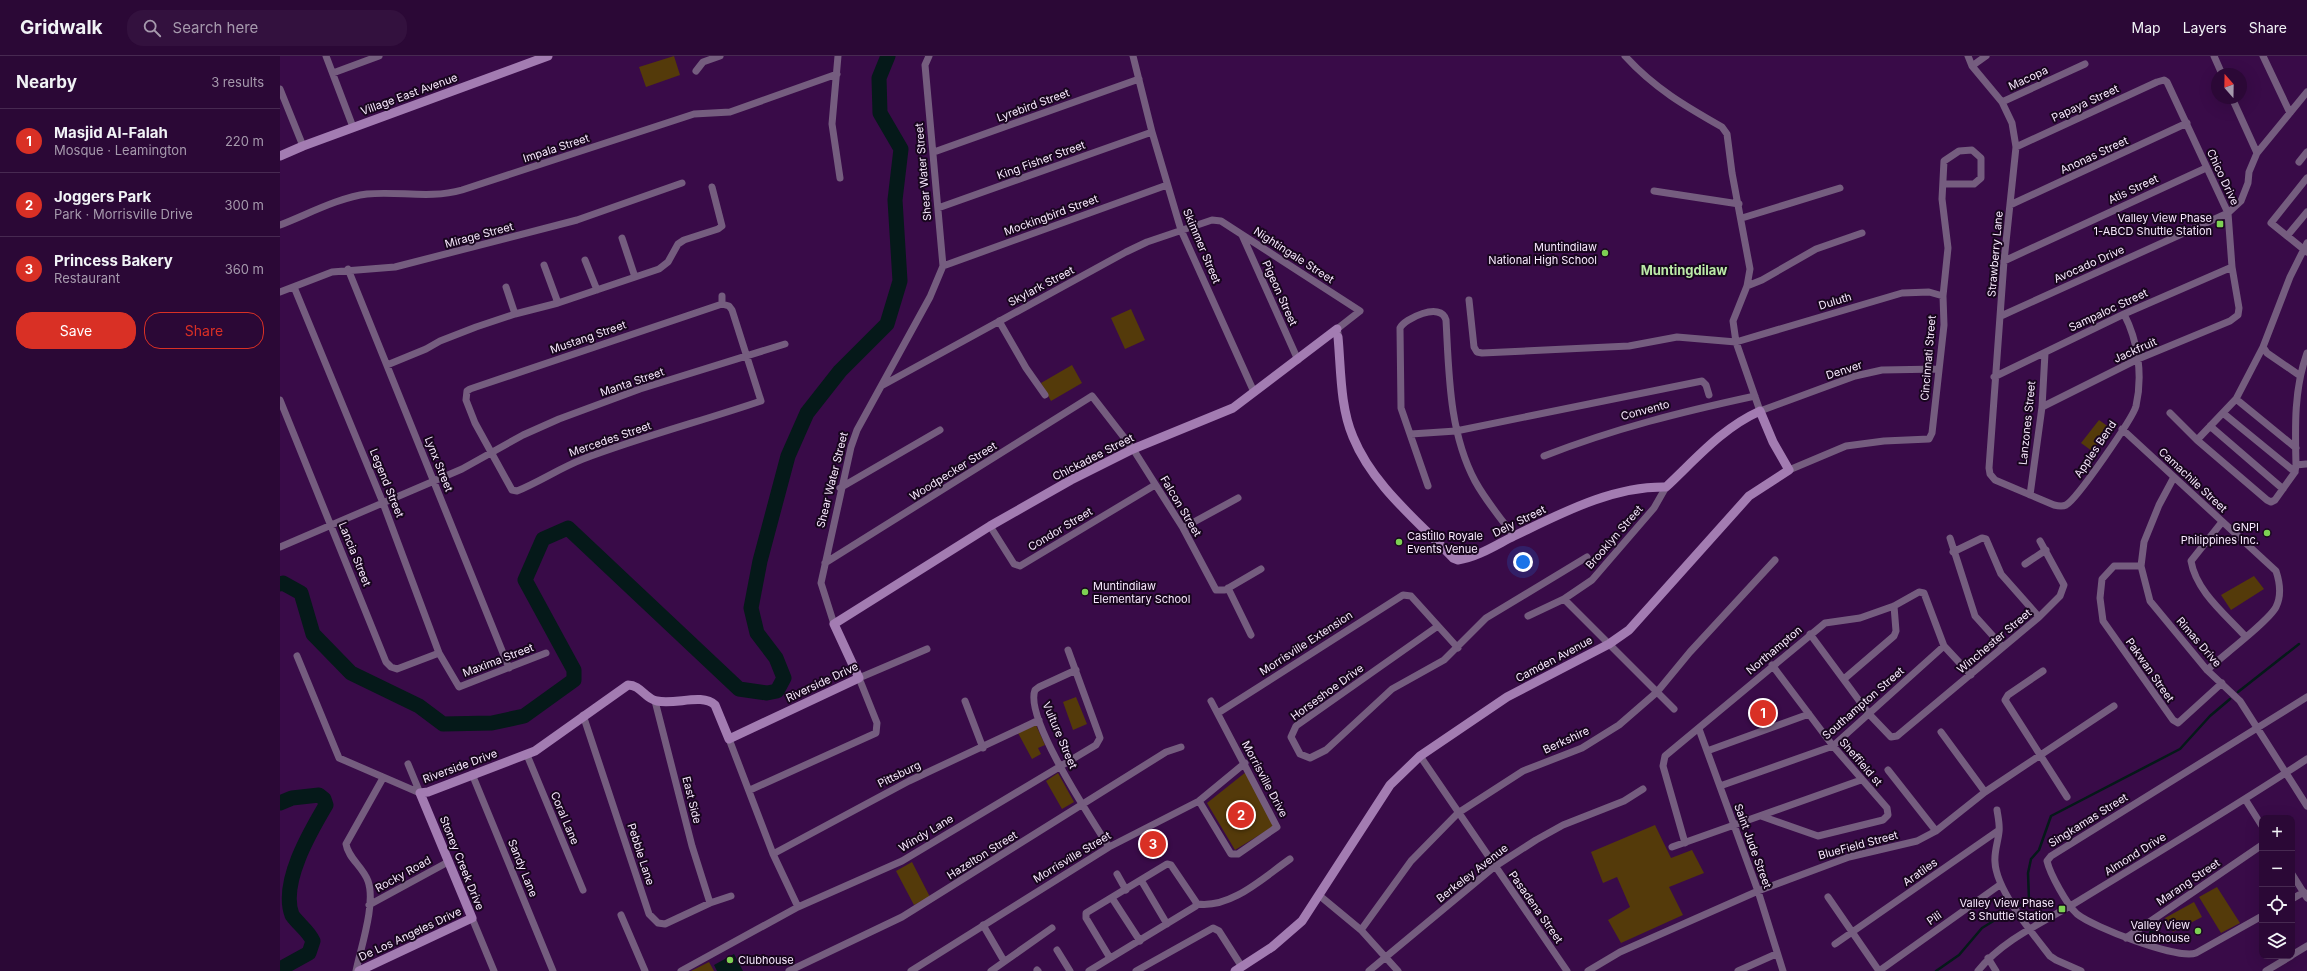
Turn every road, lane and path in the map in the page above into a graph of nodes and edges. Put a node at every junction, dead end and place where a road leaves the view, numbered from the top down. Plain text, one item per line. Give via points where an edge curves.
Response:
1 (326, 56) edge
2 (379, 56) edge
3 (548, 56) edge
4 (720, 56) edge
5 (838, 56) edge
6 (929, 56) edge
7 (1133, 56) edge
8 (1624, 56) edge
9 (1968, 56) edge
10 (1986, 56) edge
11 (2214, 56) edge
12 (2263, 56) edge
13 (2085, 64) dead end
14 (1972, 66) junction
15 (2219, 68) edge
16 (696, 71) dead end
17 (333, 73) junction
18 (837, 74) junction
19 (1140, 79) junction
20 (2164, 80) joint
21 (280, 89) edge
22 (2307, 92) edge
23 (2002, 102) junction
24 (2235, 104) edge
25 (2290, 113) junction
26 (2187, 123) junction
27 (353, 127) junction
28 (1152, 132) junction
29 (303, 146) junction
30 (2016, 147) junction
31 (934, 152) junction
32 (2307, 152) edge
33 (2257, 153) junction
34 (280, 156) edge
35 (2299, 162) dead end
36 (2206, 168) junction
37 (840, 178) dead end
38 (2307, 178) edge
39 (682, 184) dead end
40 (1167, 184) junction
41 (1943, 184) junction
42 (712, 187) dead end
43 (1840, 188) dead end
44 (1654, 191) dead end
45 (1739, 204) junction
46 (2010, 205) junction
47 (938, 208) junction
48 (2307, 212) edge
49 (2228, 213) junction
50 (1742, 218) junction
51 (1216, 220) joint
52 (280, 225) edge
53 (1181, 230) junction
54 (1862, 233) dead end
55 (1242, 235) junction
56 (2287, 236) junction
57 (622, 238) dead end
58 (2306, 248) edge
59 (585, 260) dead end
60 (2004, 261) junction
61 (544, 265) dead end
62 (943, 266) junction
63 (2232, 267) junction
64 (348, 269) junction
65 (635, 277) junction
66 (1747, 286) junction
67 (294, 287) junction
68 (506, 287) dead end
69 (597, 290) junction
70 (280, 292) edge
71 (722, 296) dead end
72 (1943, 296) junction
73 (1469, 300) dead end
74 (558, 303) junction
75 (722, 304) junction
76 (1360, 311) joint
77 (515, 314) junction
78 (2124, 314) junction
79 (2238, 315) joint
80 (2001, 316) junction
81 (999, 321) junction
82 (1338, 333) junction
83 (1736, 342) junction
84 (785, 344) dead end
85 (2264, 347) junction
86 (2045, 353) junction
87 (2307, 353) edge
88 (746, 356) junction
89 (2138, 359) junction
90 (1298, 360) junction
91 (387, 365) junction
92 (1938, 369) junction
93 (2299, 374) junction
94 (1994, 377) junction
95 (883, 385) junction
96 (1254, 392) junction
97 (1045, 395) dead end
98 (1709, 395) dead end
99 (1092, 396) joint
100 (1755, 396) junction
101 (2236, 399) junction
102 (280, 400) edge
103 (2042, 407) junction
104 (1760, 411) junction
105 (2170, 414) dead end
106 (2223, 414) junction
107 (2210, 426) junction
108 (2122, 429) junction
109 (940, 430) dead end
110 (1456, 431) junction
111 (1411, 434) junction
112 (1929, 439) joint
113 (2197, 440) junction
114 (2296, 448) junction
115 (1133, 449) junction
116 (491, 452) junction
117 (1544, 456) dead end
118 (2306, 464) dead end
119 (1989, 468) joint
120 (2295, 468) junction
121 (1789, 470) junction
122 (2174, 477) junction
123 (434, 481) junction
124 (1155, 485) junction
125 (1428, 486) dead end
126 (1666, 487) junction
127 (840, 488) junction
128 (2283, 490) junction
129 (2030, 496) junction
130 (1238, 498) dead end
131 (383, 503) junction
132 (2222, 522) junction
133 (332, 525) junction
134 (990, 526) junction
135 (1183, 528) junction
136 (1514, 536) junction
137 (1950, 538) dead end
138 (2040, 541) dead end
139 (280, 547) edge
140 (2046, 550) junction
141 (1953, 552) junction
142 (1587, 557) dead end
143 (1774, 560) dead end
144 (825, 564) junction
145 (2025, 564) dead end
146 (2141, 566) junction
147 (1261, 569) dead end
148 (1228, 588) junction
149 (1564, 599) junction
150 (1894, 606) junction
151 (1528, 616) dead end
152 (2039, 617) junction
153 (834, 624) junction
154 (1438, 626) junction
155 (1810, 634) junction
156 (1250, 635) dead end
157 (2245, 636) junction
158 (1609, 644) junction
159 (1944, 646) junction
160 (2002, 646) junction
161 (1458, 648) junction
162 (927, 649) dead end
163 (1068, 650) dead end
164 (439, 653) junction
165 (546, 653) dead end
166 (297, 656) dead end
167 (1772, 665) junction
168 (509, 668) junction
169 (1076, 670) junction
170 (2207, 670) junction
171 (2043, 671) dead end
172 (1971, 675) junction
173 (859, 678) junction
174 (1844, 678) junction
175 (2222, 683) junction
176 (459, 687) joint
177 (1658, 692) junction
178 (2307, 697) edge
179 (655, 701) junction
180 (965, 701) dead end
181 (1211, 701) dead end
182 (2114, 706) dead end
183 (1674, 709) dead end
184 (1218, 713) junction
185 (1809, 714) junction
186 (1870, 714) junction
187 (583, 715) junction
188 (1039, 720) junction
189 (2258, 727) junction
190 (1699, 729) junction
191 (1940, 732) dead end
192 (729, 739) junction
193 (1833, 746) junction
194 (1181, 747) dead end
195 (983, 748) junction
196 (1707, 751) junction
197 (2039, 754) junction
198 (527, 755) junction
199 (1420, 756) junction
200 (2307, 760) edge
201 (1245, 763) junction
202 (408, 764) dead end
203 (1060, 767) junction
204 (1888, 770) dead end
205 (2286, 773) junction
206 (472, 774) junction
207 (383, 778) junction
208 (1861, 780) junction
209 (1720, 786) junction
210 (1643, 789) dead end
211 (750, 790) junction
212 (1985, 792) junction
213 (420, 793) junction
214 (2067, 797) dead end
215 (2245, 799) junction
216 (1199, 801) junction
217 (1083, 806) junction
218 (2307, 806) edge
219 (1998, 810) dead end
220 (1458, 813) junction
221 (1761, 816) junction
222 (2259, 821) edge
223 (1734, 825) junction
224 (1999, 830) junction
225 (1936, 831) junction
226 (1686, 843) junction
227 (1109, 847) junction
228 (1672, 847) dead end
229 (2259, 847) edge
230 (773, 854) junction
231 (1290, 859) dead end
232 (448, 862) junction
233 (1494, 867) junction
234 (1117, 874) dead end
235 (2295, 879) edge
236 (1141, 880) junction
237 (2001, 884) junction
238 (583, 890) dead end
239 (1126, 890) junction
240 (1758, 891) junction
241 (2305, 895) edge
242 (731, 896) dead end
243 (1320, 896) junction
244 (1828, 896) dead end
245 (1112, 898) junction
246 (2295, 898) edge
247 (710, 903) junction
248 (1197, 904) junction
249 (369, 905) junction
250 (2071, 906) junction
251 (798, 907) junction
252 (622, 915) dead end
253 (472, 918) junction
254 (2259, 918) edge
255 (1167, 924) junction
256 (983, 925) junction
257 (1052, 928) dead end
258 (2029, 929) junction
259 (1362, 930) junction
260 (1852, 932) junction
261 (2126, 938) junction
262 (1140, 941) junction
263 (1835, 944) dead end
264 (2307, 946) edge
265 (1057, 950) dead end
266 (1776, 954) junction
267 (2295, 954) edge
268 (1386, 956) junction
269 (1110, 958) junction
270 (1988, 958) junction
271 (2286, 959) edge
272 (1004, 961) junction
273 (1238, 969) edge
274 (358, 971) edge
275 (494, 971) edge
276 (553, 971) edge
277 (645, 971) edge
278 (681, 971) edge
279 (789, 971) edge
280 (911, 971) edge
281 (991, 971) edge
282 (1070, 971) edge
283 (1089, 971) edge
284 (1136, 971) edge
285 (1369, 971) edge
286 (1398, 971) edge
287 (1567, 971) edge
288 (1588, 971) edge
289 (1738, 971) edge
290 (1783, 971) edge
291 (1879, 971) edge
292 (1978, 971) edge
293 (1996, 971) edge
294 (2081, 971) edge
295 (2266, 971) edge

1 - 17 street
2 - 17 street
3 - 27 street, Village East Avenue
4 - 16 street via 703,62
5 - 18 street
6 - 31 street, Shear Water Street via 925,65
7 - 19 street, Skimmer Street
8 - 45 street via 1639,72 1673,99 1725,130
9 - 14 street, Strawberry Lane
10 - 14 street
11 - 15 street
12 - 25 street
13 - 23 street, Macopa
14 - 23 street, Strawberry Lane
17 - 27 street
18 - 37 street via 832,124
18 - 52 street, Impala Street via 730,112 694,114 456,192 432,196 366,194 343,200
19 - 28 street, Skimmer Street
19 - 31 street, Lyrebird Street
20 - 26 street, Chico Drive via 2169,84
20 - 30 street, Papaya Street
21 - 29 street
22 - 25 street, Avocado Drive
23 - 30 street, Strawberry Lane via 2012,123
24 - 33 street
25 - 33 street, Avocado Drive
26 - 36 street, Chico Drive
26 - 46 street, Anonas Street
27 - 29 street, Village East Avenue
28 - 40 street, Skimmer Street
28 - 47 street, King Fisher Street
29 - 34 street, Village East Avenue
30 - 46 street, Strawberry Lane
31 - 47 street, Shear Water Street
32 - 35 street
33 - 49 street, Avocado Drive via 2241,201
36 - 49 street, Chico Drive
36 - 60 street, Atis Street
38 - 56 street via 2272,220 2273,226
39 - 64 street, Mirage Street via 577,220 427,260 395,267
40 - 53 street, Skimmer Street
40 - 62 street, Mockingbird Street
41 - 41 street via 1974,184 1981,178 1981,158 1972,150 1959,151 1944,161
41 - 72 street, Cincinnati Street via 1942,199 1948,248
42 - 65 street via 722,226 684,240 678,244 663,267
43 - 50 street
44 - 45 street
45 - 50 street
46 - 60 street, Strawberry Lane
47 - 62 street, Shear Water Street
48 - 56 street
49 - 63 street, Chico Drive
49 - 80 street, Avocado Drive
50 - 66 street via 1750,269
51 - 53 street, Skylark Street
51 - 55 street, Nightingale Street
53 - 81 street, Skylark Street via 1126,252
53 - 96 street, Skimmer Street
54 - 66 street via 1816,249
55 - 76 street, Nightingale Street
55 - 90 street, Pigeon Street
56 - 58 street
57 - 65 street
58 - 85 street
59 - 69 street
60 - 80 street, Strawberry Lane
61 - 74 street
62 - 95 street, Shear Water Street via 930,297
63 - 78 street, Sampaloc Street
63 - 79 street, Chico Drive
64 - 67 street, Mirage Street via 332,272
64 - 91 street, Lynx Street
65 - 69 street
66 - 83 street via 1733,321
67 - 70 street, Mirage Street
67 - 131 street, Legend Street
68 - 77 street
69 - 74 street
71 - 75 street
72 - 83 street, Duluth via 1929,292 1902,293
72 - 92 street, Cincinnati Street via 1944,325
73 - 83 street via 1474,347 1477,352 1482,353 1629,346 1677,337
74 - 77 street
75 - 88 street via 732,310
75 - 116 street, Mustang Street via 470,389 467,391 466,400
76 - 82 street, Chickadee Street
77 - 91 street via 440,341
78 - 86 street, Sampaloc Street
78 - 89 street, Apples Bend via 2135,339
79 - 89 street, Jackfruit via 2230,321
80 - 94 street, Strawberry Lane
81 - 95 street, Skylark Street
81 - 97 street
82 - 90 street, Chickadee Street
82 - 136 street, Dely Street via 1343,387 1352,436 1364,460 1383,486 1456,559 1487,551
83 - 100 street
84 - 88 street, Manta Street
85 - 93 street via 2267,352
85 - 101 street
86 - 94 street, Sampaloc Street
86 - 103 street, Lanzones Street
87 - 93 street
88 - 116 street, Manta Street via 640,389 559,419
88 - 116 street, Mercedes Street via 761,402 584,459 516,491
89 - 103 street, Jackfruit
89 - 108 street, Apples Bend via 2135,407
90 - 96 street, Chickadee Street
91 - 123 street, Lynx Street
92 - 104 street, Denver via 1882,370 1855,376
92 - 112 street, Cincinnati Street via 1932,433
93 - 114 street
94 - 119 street, Strawberry Lane
95 - 127 street, Shear Water Street via 857,430
96 - 115 street, Chickadee Street via 1233,408
98 - 110 street via 1702,381
99 - 115 street, Falcon Street
99 - 144 street, Woodpecker Street
100 - 104 street
100 - 117 street, Convento via 1619,429
101 - 106 street
101 - 114 street
102 - 133 street, Lancia Street
103 - 129 street, Lanzones Street
104 - 121 street via 1773,442
104 - 126 street via 1744,418 1708,445
105 - 113 street
106 - 107 street
106 - 120 street
107 - 113 street
107 - 128 street
108 - 122 street, Camachile Street
108 - 129 street, Apples Bend via 2083,486 2067,504 2054,505
109 - 127 street
110 - 111 street
110 - 111 street via 1448,368 1446,320 1444,314 1434,310 1405,321 1400,328 1401,408
110 - 136 street via 1475,481
111 - 125 street
112 - 121 street, Camden Avenue via 1846,446
113 - 128 street via 2267,500 2275,500
114 - 120 street
115 - 124 street, Falcon Street
115 - 134 street, Chickadee Street
116 - 123 street, Manta Street via 462,469
118 - 120 street
119 - 129 street, Apples Bend via 1995,480
120 - 128 street
121 - 158 street, Camden Avenue via 1749,496 1629,630
122 - 132 street, Camachile Street
122 - 146 street, Rimas Drive via 2144,542
123 - 131 street, Manta Street
123 - 168 street, Lynx Street
124 - 134 street, Condor Street via 1020,566 1014,564
124 - 135 street, Falcon Street
126 - 136 street, Dely Street via 1643,486 1609,494
126 - 149 street, Brooklyn Street via 1654,508 1603,568 1592,580
127 - 144 street, Shear Water Street
130 - 135 street
131 - 133 street, Manta Street
131 - 164 street, Legend Street
132 - 157 street via 2191,561 2193,572 2205,592
132 - 157 street, Camachile Street via 2276,571 2281,587 2276,608
133 - 139 street, Manta Street
133 - 164 street, Lancia Street via 389,665 397,669
134 - 153 street, Chickadee Street
135 - 148 street, Falcon Street via 1214,588 1219,591
137 - 141 street
138 - 140 street, Winchester Street
140 - 145 street
140 - 152 street, Winchester Street via 2064,585 2060,596
141 - 152 street via 1982,538 1986,539 2000,574
141 - 160 street via 1975,616
142 - 161 street, Horseshoe Drive via 1486,618
143 - 177 street, Berkshire via 1690,652
144 - 153 street, Shear Water Street via 821,583
146 - 170 street, Rimas Drive via 2150,601
146 - 175 street, Pakwan Street via 2114,566 2102,579 2100,598 2103,621 2173,720 2178,723
147 - 148 street
148 - 156 street
149 - 151 street, Brooklyn Street
149 - 158 street
150 - 155 street, Northampton via 1860,618 1824,623
150 - 159 street, Northampton via 1918,592 1924,593
150 - 174 street via 1894,636
152 - 160 street, Winchester Street
153 - 173 street, Shear Water Street
154 - 161 street
154 - 161 street, Horseshoe Drive via 1296,726 1291,737 1300,754 1310,758 1326,750 1392,689 1429,670
154 - 184 street, Morrisville Extension via 1407,594 1396,598
155 - 167 street, Northampton
155 - 174 street
157 - 170 street, Camachile Street
158 - 177 street
158 - 199 street, Camden Avenue via 1507,697
159 - 172 street
159 - 186 street, Southampton Street
160 - 172 street, Winchester Street
162 - 173 street, Riverside Drive
163 - 169 street, Windy Lane
164 - 176 street, Legend Street
165 - 168 street, Maxima Street
166 - 207 street, Riverside Drive via 337,755 342,761
167 - 185 street, Sheffield st
167 - 190 street, Northampton
168 - 176 street, Maxima Street
169 - 188 street, Vulture Street via 1035,690 1033,699
169 - 203 street, Windy Lane via 1100,738 1096,745
170 - 175 street, Rimas Drive
171 - 197 street via 2008,695 2005,700
172 - 186 street, Winchester Street via 1897,736 1891,737
173 - 192 street, Riverside Drive
173 - 211 street, Shear Water Street via 877,723 876,733
174 - 186 street
175 - 189 street, Rimas Drive via 2240,701
177 - 183 street
177 - 220 street, Berkshire via 1618,725 1582,748 1523,771
178 - 189 street, Singkamas Street
179 - 187 street, Riverside Drive via 637,686 628,685
179 - 192 street via 676,703 699,699 712,702
179 - 247 street, East Side via 692,846
180 - 195 street
181 - 184 street, Morrisville Drive
182 - 197 street, BlueField Street
184 - 201 street, Morrisville Drive
185 - 193 street, Sheffield st
185 - 196 street
186 - 193 street, Southampton Street
187 - 198 street, Riverside Drive
187 - 247 street, Pebble Lane via 653,920 665,924
188 - 195 street, Pittsburg
188 - 203 street, Vulture Street
189 - 205 street, Rimas Drive
189 - 250 street, Singkamas Street via 2051,856 2047,861 2049,868
190 - 196 street, Saint Jude Street
190 - 226 street, Northampton via 1665,756 1663,766
191 - 212 street
192 - 211 street
193 - 208 street, Sheffield st
193 - 209 street, Southampton Street
194 - 217 street, Hazelton Street via 1166,752
195 - 230 street, Pittsburg via 909,781
196 - 209 street, Saint Jude Street
197 - 212 street, BlueField Street
197 - 214 street
198 - 206 street, Riverside Drive
198 - 238 street, Coral Lane
199 - 220 street, Pasadena Street
199 - 243 street, Camden Avenue via 1390,785 1356,835
200 - 205 street, Almond Drive
201 - 216 street, Morrisville Street
201 - 216 street, Morrisville Drive via 1277,824 1275,831 1238,854 1231,854
202 - 213 street, Stoney Creek Drive
203 - 217 street, Vulture Street
203 - 251 street, Windy Lane via 902,861
204 - 225 street
205 - 215 street, Almond Drive
205 - 218 street, Rimas Drive
206 - 213 street, Riverside Drive
206 - 276 street, Sandy Lane
207 - 213 street, Riverside Drive
207 - 249 street via 346,844 368,881 371,898
208 - 221 street
208 - 221 street, Sheffield st via 1887,808 1888,815 1884,820 1818,836
209 - 223 street, Saint Jude Street
210 - 233 street, Berkeley Avenue via 1624,801 1563,825
211 - 230 street
212 - 225 street, BlueField Street
213 - 232 street, Stoney Creek Drive
215 - 222 street
215 - 250 street, Almond Drive
216 - 227 street, Morrisville Street
217 - 227 street, Vulture Street
217 - 279 street, Hazelton Street via 902,917
219 - 224 street
220 - 233 street, Pasadena Street
220 - 259 street, Berkshire via 1411,861
221 - 223 street
223 - 226 street
223 - 240 street, Saint Jude Street
224 - 237 street via 1995,861
224 - 260 street, Aratiles
225 - 240 street, BlueField Street via 1917,840 1849,856
226 - 228 street
227 - 256 street, Morrisville Street
229 - 261 street, Marang Street
230 - 251 street
231 - 248 street via 1234,896 1217,903
232 - 249 street, Rocky Road
232 - 253 street, Stoney Creek Drive
233 - 268 street, Berkeley Avenue
233 - 287 street, Pasadena Street
234 - 239 street
235 - 241 street
236 - 239 street
236 - 248 street via 1170,864
236 - 255 street
237 - 258 street
237 - 291 street, Pili
239 - 245 street
240 - 266 street, Saint Jude Street
240 - 288 street, BlueField Street via 1620,952
241 - 246 street
242 - 247 street, Pebble Lane
243 - 259 street
243 - 273 street, Camden Avenue via 1292,931
244 - 260 street
245 - 262 street
245 - 269 street via 1088,911 1086,915
248 - 255 street
249 - 274 street
250 - 258 street, Almond Drive
250 - 261 street, Singkamas Street via 2082,918
251 - 278 street, Windy Lane
252 - 277 street
253 - 274 street, De Los Angeles Drive
253 - 275 street, Stoney Creek Drive
254 - 261 street, Singkamas Street via 2190,955
255 - 262 street
256 - 272 street
256 - 280 street, Morrisville Street
257 - 272 street
258 - 270 street, Almond Drive
258 - 294 street via 2056,960
259 - 268 street
260 - 263 street, Aratiles
260 - 291 street
262 - 269 street
264 - 267 street
265 - 282 street
266 - 289 street
266 - 290 street, Saint Jude Street
268 - 285 street, Berkeley Avenue
268 - 286 street
269 - 283 street
270 - 292 street, Almond Drive
270 - 293 street
271 - 295 street
272 - 281 street
273 - 284 street via 1219,931 1213,928

